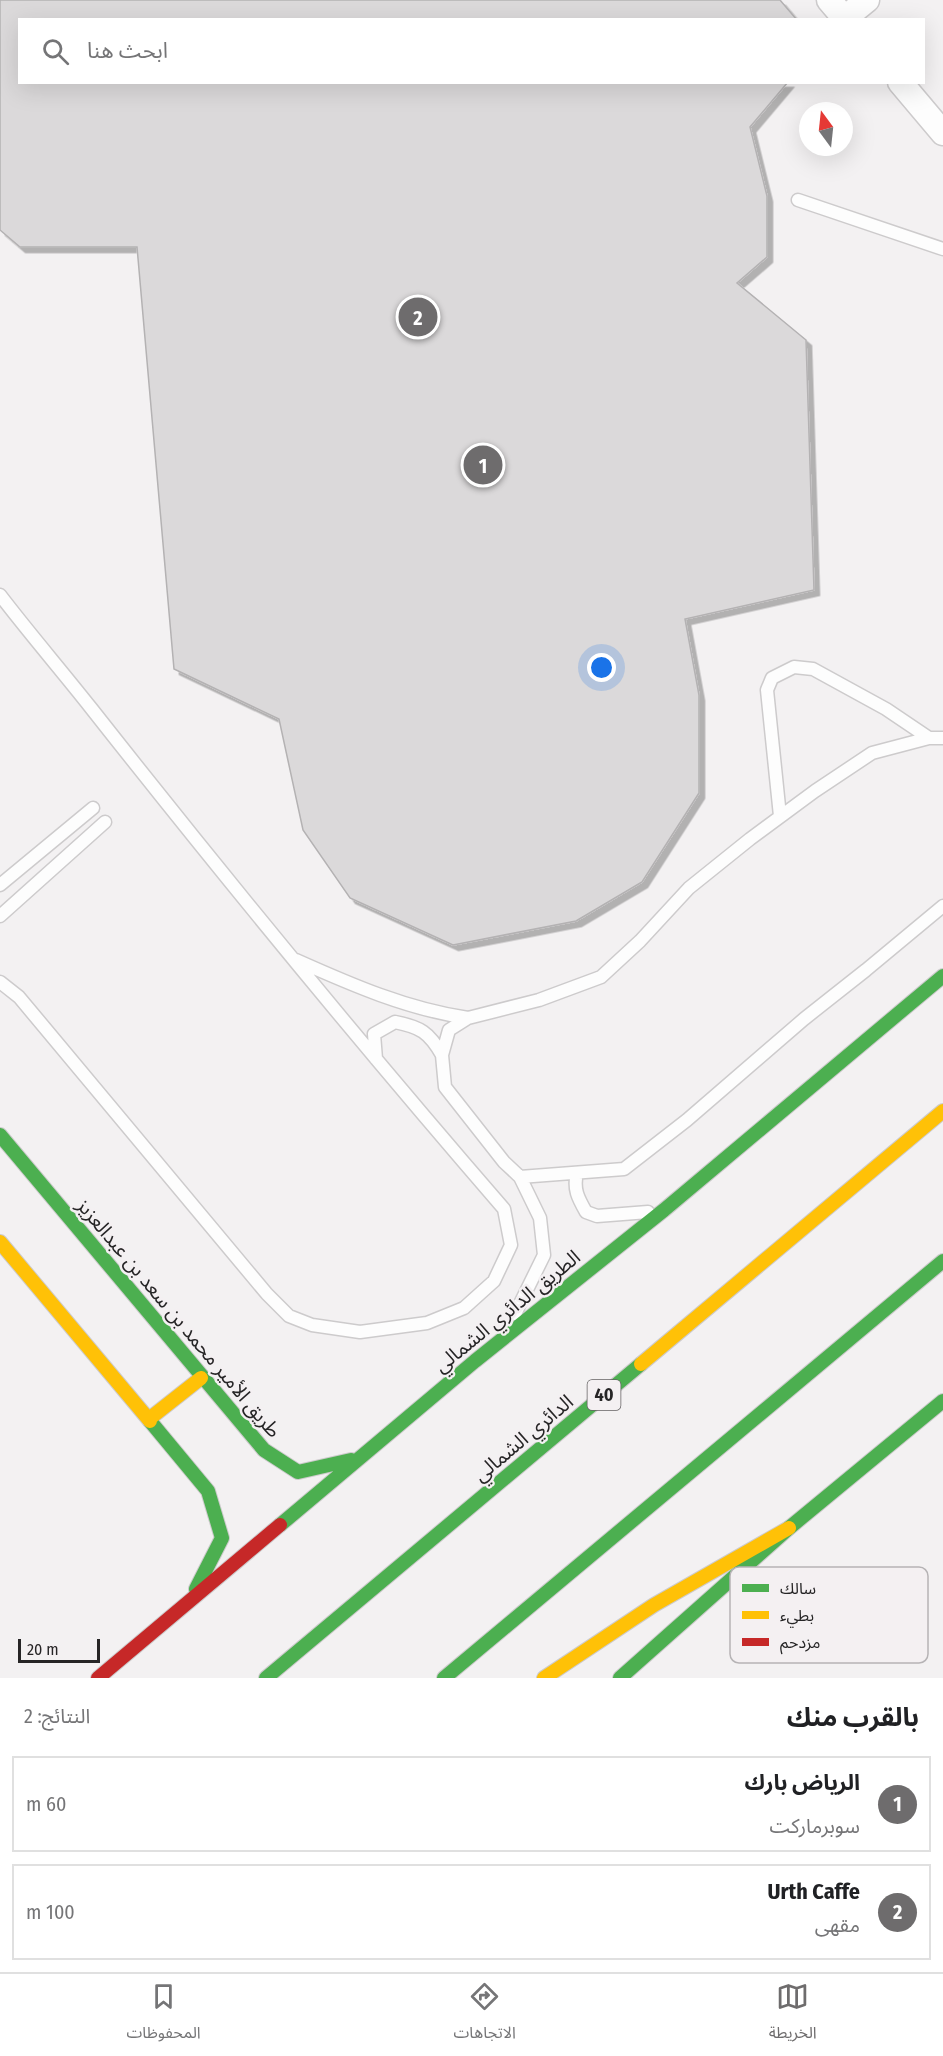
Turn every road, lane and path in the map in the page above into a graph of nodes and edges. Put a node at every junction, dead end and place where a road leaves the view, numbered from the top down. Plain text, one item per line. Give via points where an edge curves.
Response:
1 (830, 0) edge
2 (867, 0) edge
3 (845, 18) edge
4 (847, 18) edge
5 (902, 84) edge
6 (943, 133) edge
7 (798, 200) dead end
8 (943, 249) edge
9 (0, 595) edge
10 (929, 738) junction
11 (943, 738) edge
12 (93, 808) dead end
13 (780, 816) junction
14 (105, 822) dead end
15 (0, 885) edge
16 (943, 906) edge
17 (0, 916) edge
18 (294, 959) junction
19 (943, 976) edge
20 (0, 982) edge
21 (468, 1018) junction
22 (442, 1055) junction
23 (376, 1059) junction
24 (943, 1112) edge
25 (0, 1135) edge
26 (577, 1173) junction
27 (520, 1177) junction
28 (664, 1210) junction
29 (0, 1242) edge
30 (943, 1261) edge
31 (475, 1361) junction
32 (201, 1378) junction
33 (943, 1401) edge
34 (149, 1419) junction
35 (356, 1459) junction
36 (789, 1528) junction
37 (745, 1567) edge
38 (730, 1580) edge
39 (189, 1603) junction
40 (98, 1678) edge
41 (266, 1678) edge
42 (444, 1678) edge
43 (544, 1678) edge
44 (620, 1678) edge

1 - 3 street
2 - 4 street
5 - 6 street
7 - 8 lane
9 - 18 lane
10 - 11 lane
10 - 13 lane via 872,753
10 - 13 lane via 813,669 794,667 772,678 767,690
12 - 15 lane
13 - 21 lane via 689,888 601,978 539,1000
14 - 17 lane
16 - 26 lane via 624,1169
18 - 21 lane via 402,1004
18 - 23 lane
19 - 28 main road, الطريق الدائري الشمالي
20 - 23 lane via 19,997 289,1316 312,1325 360,1332 427,1323 464,1308 494,1281 511,1245 504,1209
21 - 22 lane via 449,1030
22 - 23 lane via 436,1043 417,1026 395,1022 374,1035
22 - 27 lane via 445,1088
24 - 41 main road, الدائري الشمالي / 40
25 - 32 main road, طريق الأمير محمد بن سعد بن عبدالعزيز
26 - 27 lane
26 - 28 lane via 574,1185 586,1212 597,1216
27 - 31 lane via 540,1218 544,1255 518,1311
28 - 31 main road, الطريق الدائري الشمالي
29 - 34 main road
30 - 42 main road
31 - 35 main road, الطريق الدائري الشمالي
32 - 34 main road
32 - 35 main road, طريق الأمير محمد بن سعد بن عبدالعزيز via 264,1450 298,1472
33 - 36 main road
34 - 39 main road via 208,1491 222,1538
35 - 39 main road, الطريق الدائري الشمالي
36 - 37 main road
36 - 43 main road via 654,1605
38 - 44 main road
39 - 40 main road, الطريق الدائري الشمالي

